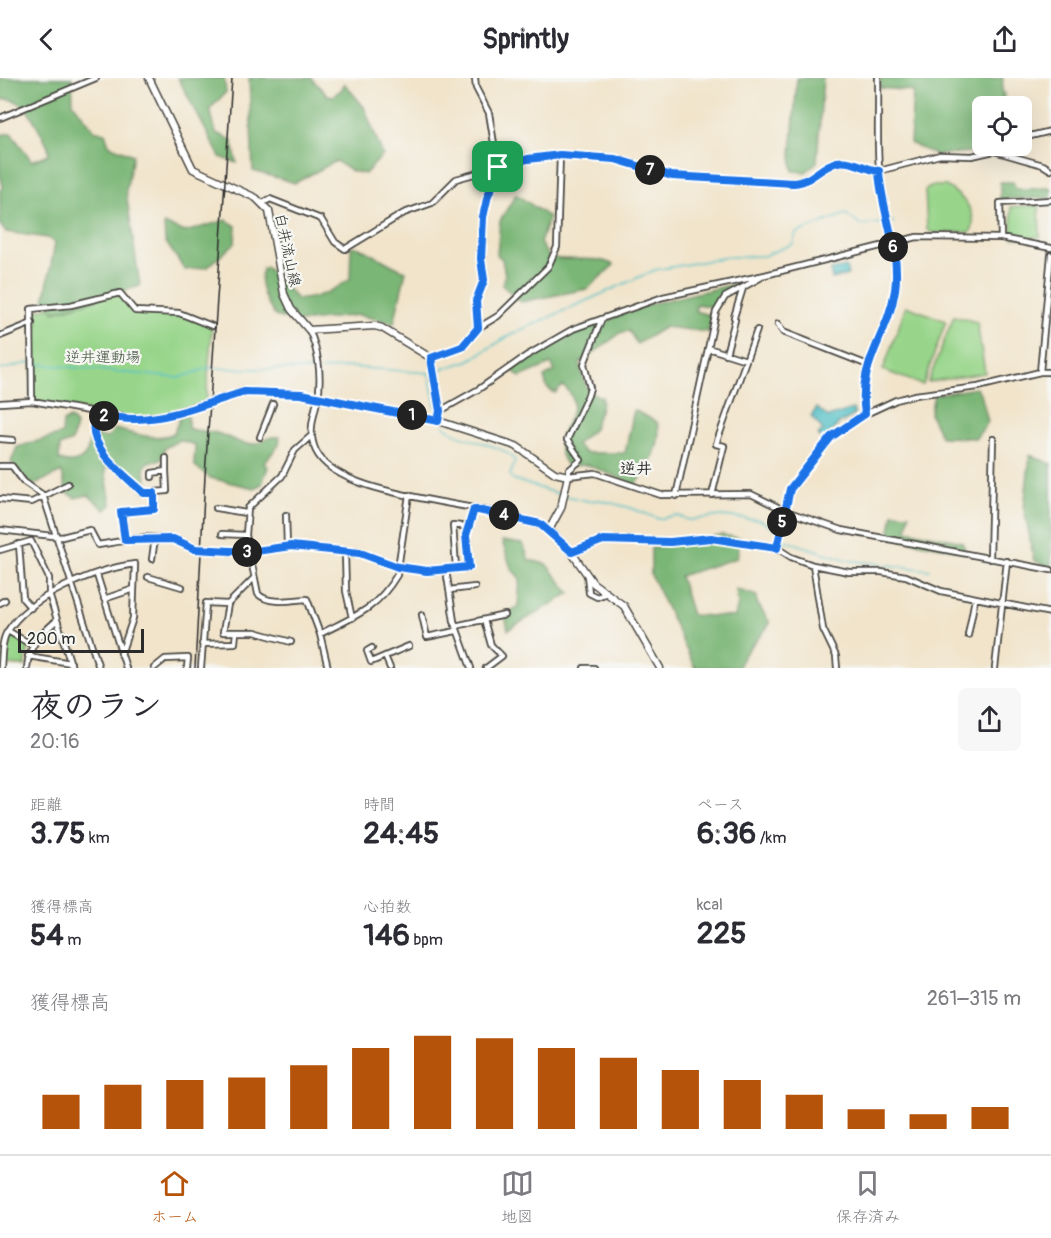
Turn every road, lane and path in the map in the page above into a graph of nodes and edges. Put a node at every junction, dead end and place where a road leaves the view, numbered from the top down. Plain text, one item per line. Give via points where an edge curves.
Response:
1 (96, 78) edge
2 (149, 78) edge
3 (475, 78) edge
4 (878, 78) edge
5 (0, 118) edge
6 (1051, 131) edge
7 (1032, 136) edge
8 (560, 155) junction
9 (972, 156) edge
10 (1012, 156) edge
11 (498, 167) junction
12 (1051, 170) edge
13 (879, 171) junction
14 (1051, 200) edge
15 (263, 203) junction
16 (1001, 238) junction
17 (892, 245) junction
18 (1051, 248) edge
19 (1051, 255) edge
20 (765, 275) junction
21 (743, 287) junction
22 (601, 321) junction
23 (32, 323) junction
24 (778, 324) dead end
25 (212, 326) dead end
26 (478, 328) junction
27 (309, 330) junction
28 (757, 330) dead end
29 (0, 336) edge
30 (708, 348) junction
31 (726, 354) junction
32 (431, 358) junction
33 (746, 360) junction
34 (868, 365) junction
35 (1040, 372) junction
36 (1051, 372) edge
37 (318, 398) junction
38 (32, 401) junction
39 (0, 403) edge
40 (273, 404) dead end
41 (440, 411) junction
42 (865, 414) junction
43 (105, 416) junction
44 (438, 421) junction
45 (260, 436) dead end
46 (311, 436) junction
47 (0, 439) edge
48 (993, 439) dead end
49 (13, 440) dead end
50 (166, 458) dead end
51 (0, 465) edge
52 (166, 471) junction
53 (568, 476) junction
54 (152, 477) dead end
55 (68, 484) dead end
56 (167, 491) junction
57 (154, 493) junction
58 (44, 495) junction
59 (409, 495) junction
60 (712, 495) junction
61 (170, 496) dead end
62 (676, 496) junction
63 (0, 499) edge
64 (216, 508) dead end
65 (474, 509) junction
66 (786, 511) junction
67 (246, 513) junction
68 (286, 515) dead end
69 (469, 527) junction
70 (0, 530) edge
71 (549, 530) junction
72 (222, 534) dead end
73 (246, 535) junction
74 (58, 536) junction
75 (155, 538) junction
76 (125, 540) junction
77 (19, 544) junction
78 (287, 546) junction
79 (777, 548) junction
80 (0, 550) edge
81 (249, 552) junction
82 (345, 552) junction
83 (572, 552) junction
84 (990, 559) junction
85 (152, 560) dead end
86 (1007, 561) junction
87 (813, 565) junction
88 (398, 567) junction
89 (456, 568) junction
90 (446, 570) junction
91 (1051, 570) edge
92 (97, 575) junction
93 (148, 577) dead end
94 (253, 579) junction
95 (72, 582) junction
96 (182, 587) dead end
97 (475, 587) dead end
98 (134, 589) junction
99 (449, 590) junction
100 (49, 594) junction
101 (104, 599) junction
102 (975, 599) junction
103 (228, 604) junction
104 (1002, 604) junction
105 (31, 608) junction
106 (1051, 613) edge
107 (422, 615) dead end
108 (505, 615) dead end
109 (352, 618) junction
110 (57, 620) junction
111 (484, 620) junction
112 (456, 628) junction
113 (8, 631) junction
114 (236, 632) junction
115 (320, 634) junction
116 (968, 635) dead end
117 (291, 642) dead end
118 (202, 644) junction
119 (32, 645) junction
120 (409, 646) dead end
121 (372, 648) dead end
122 (121, 654) junction
123 (28, 656) junction
124 (385, 656) junction
125 (72, 666) edge
126 (2, 668) edge
127 (27, 668) edge
128 (99, 668) edge
129 (126, 668) edge
130 (154, 668) edge
131 (188, 668) edge
132 (201, 668) edge
133 (328, 668) edge
134 (390, 668) edge
135 (471, 668) edge
136 (486, 668) edge
137 (584, 668) edge
138 (594, 668) edge
139 (660, 668) edge
140 (837, 668) edge
141 (995, 668) edge

1 - 5 street
2 - 15 main road, 白井流山線 via 194,169
3 - 11 street via 489,113
4 - 13 street
6 - 7 street
8 - 11 street
8 - 13 street via 615,159 672,176 793,183 842,162
8 - 26 street via 557,247 553,261 498,316
9 - 13 street via 940,155
10 - 12 street
11 - 15 street via 456,179 432,203 396,218 345,249 317,217 270,199
11 - 26 street via 483,217 484,280 476,301
13 - 17 street
14 - 16 street via 1000,203
15 - 27 main road, 白井流山線 via 272,221 286,301
16 - 17 street via 927,236
16 - 18 street
17 - 20 street
17 - 34 street via 895,290
19 - 35 street
20 - 21 street
20 - 22 street via 663,297
21 - 30 street via 720,304
21 - 31 street
22 - 41 street via 573,329 544,345
22 - 53 street via 584,364 588,395 567,440 581,460
23 - 25 street via 31,309 71,305 120,293 135,311 179,314
23 - 29 street
23 - 38 street
24 - 34 street via 783,332
26 - 32 street via 462,347
27 - 32 main road via 375,326
27 - 37 street via 317,353
28 - 33 street
30 - 31 street
30 - 62 street
31 - 33 street
32 - 41 main road
33 - 60 street via 716,444 724,447
34 - 42 street via 862,393
35 - 36 street
35 - 42 street via 978,387 915,395
37 - 43 street via 244,392 165,415 135,419
37 - 44 street
37 - 46 street
38 - 39 street
38 - 43 street
40 - 45 street
41 - 44 main road
42 - 66 street via 844,426 814,457 790,489
43 - 57 street via 94,422 93,436 98,446 144,493
44 - 53 main road via 516,446 550,470
46 - 59 street via 321,460 336,473
46 - 67 street via 295,450 282,476 253,501
47 - 49 street
48 - 84 street
50 - 52 street
51 - 58 street via 12,466 24,482
52 - 54 street
52 - 56 street
53 - 62 street via 595,473 650,492
53 - 71 main road via 561,508
55 - 58 street
56 - 57 street
56 - 61 street
57 - 76 street via 154,509 121,512
58 - 63 street via 32,502
58 - 74 street
59 - 65 street
59 - 88 street
60 - 62 street
60 - 66 street via 751,494
64 - 67 street
65 - 69 street
65 - 71 street via 532,521
66 - 79 street
66 - 84 street via 841,530
67 - 73 street
68 - 78 street
69 - 89 street via 469,567
69 - 89 street via 453,525
70 - 74 street
71 - 83 main road
72 - 73 street
73 - 81 street
74 - 76 street via 90,530 95,544
74 - 95 street
75 - 76 street
75 - 81 street, bridge via 173,539 198,550
75 - 85 street
77 - 80 street
77 - 100 street via 31,541 49,578
77 - 105 street via 23,599
78 - 81 street
78 - 82 street
79 - 83 street via 711,538 670,542 603,540
79 - 87 street
81 - 94 street
82 - 88 street via 360,553
82 - 109 street via 346,591
83 - 139 main road via 587,575 624,606
84 - 86 street
86 - 91 street
86 - 104 street
87 - 102 street via 906,576 941,591
87 - 140 street via 823,629 836,656
88 - 90 street
88 - 109 street via 392,583 373,606
89 - 90 street
90 - 99 street
92 - 95 street
92 - 98 street via 135,564
92 - 101 street
93 - 96 street
94 - 103 street
94 - 115 street via 258,594 265,600 307,599
95 - 100 street
95 - 128 street
97 - 99 street
98 - 101 street
98 - 122 street via 133,618
99 - 112 street
100 - 105 street
100 - 110 street
101 - 122 street
102 - 104 street
102 - 116 street
103 - 114 street via 223,633
103 - 118 street via 206,603
104 - 106 street
104 - 141 street
105 - 113 street
107 - 112 street via 427,637
108 - 111 street
109 - 115 street
110 - 119 street
110 - 125 street
111 - 112 street
111 - 136 street via 490,645 502,656
112 - 135 street
113 - 119 street
113 - 126 street
114 - 117 street via 255,632
114 - 118 street via 235,643
115 - 133 street
118 - 132 street
119 - 123 street
120 - 124 street
121 - 124 street via 367,651 371,662
122 - 129 street
123 - 125 street
123 - 127 street
124 - 134 street
130 - 131 street via 165,659 188,658
137 - 138 street

